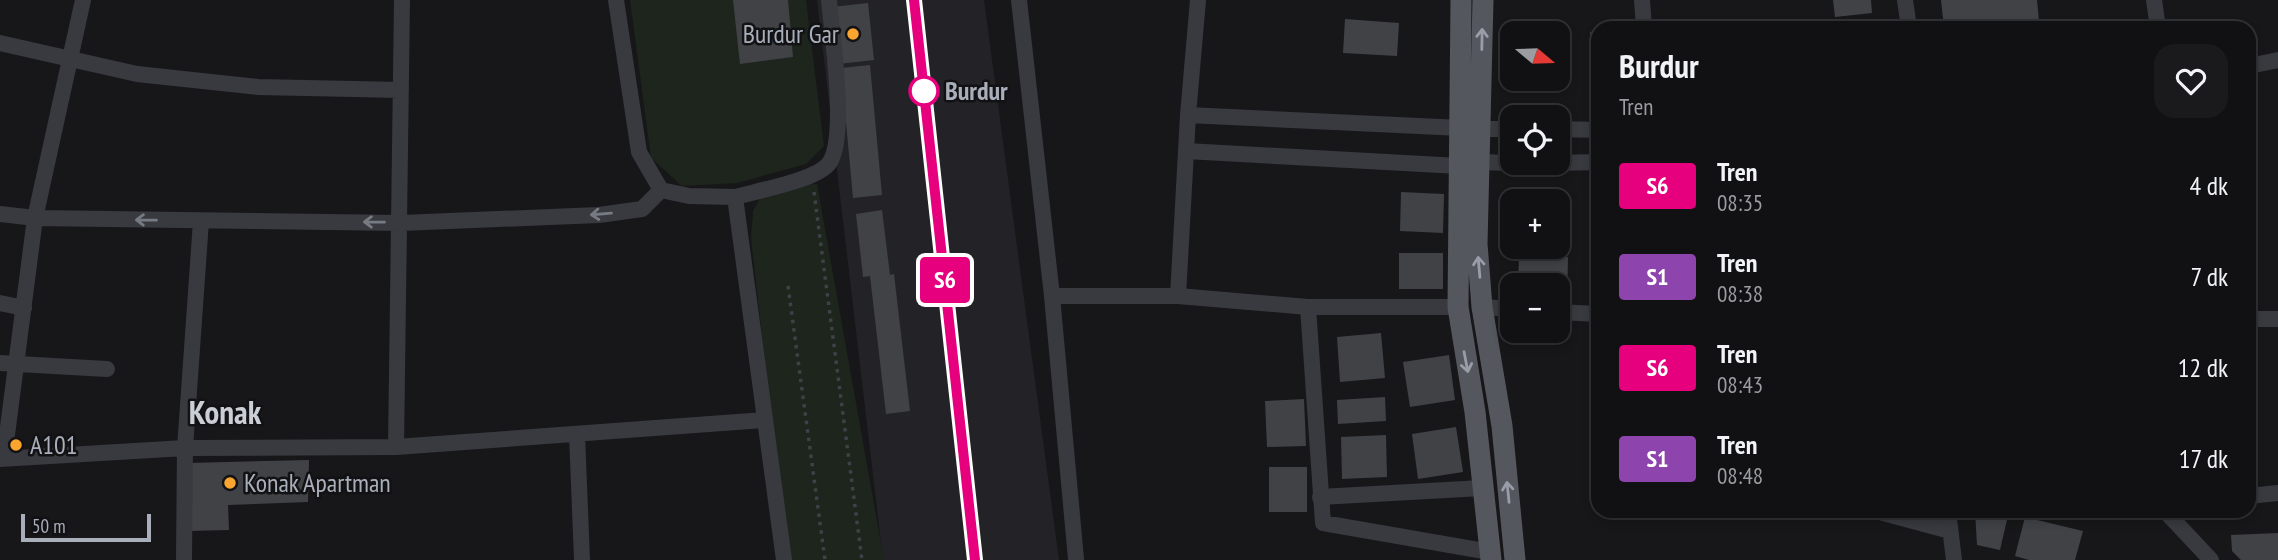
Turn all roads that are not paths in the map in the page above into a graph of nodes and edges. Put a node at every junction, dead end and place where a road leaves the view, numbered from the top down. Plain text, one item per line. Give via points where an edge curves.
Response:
1 (83, 0) edge
2 (402, 0) edge
3 (617, 0) edge
4 (829, 0) edge
5 (1019, 0) edge
6 (1198, 0) edge
7 (1461, 0) edge
8 (1483, 0) edge
9 (1642, 0) edge
10 (1905, 0) edge
11 (2154, 0) edge
12 (1644, 21) edge
13 (1908, 21) edge
14 (2157, 21) edge
15 (0, 43) edge
16 (68, 60) junction
17 (2278, 60) edge
18 (2256, 65) edge
19 (401, 90) junction
20 (1188, 115) junction
21 (1470, 128) junction
22 (1500, 129) edge
23 (1570, 130) edge
24 (1591, 130) edge
25 (1186, 151) junction
26 (1591, 162) edge
27 (1500, 163) edge
28 (1570, 163) edge
29 (1469, 164) junction
30 (660, 190) junction
31 (735, 197) junction
32 (0, 214) edge
33 (35, 218) junction
34 (201, 221) junction
35 (401, 223) junction
36 (1052, 296) junction
37 (1178, 296) junction
38 (0, 303) edge
39 (1308, 307) junction
40 (1458, 307) junction
41 (1482, 307) junction
42 (24, 308) junction
43 (1500, 308) edge
44 (1570, 313) edge
45 (1591, 314) edge
46 (2256, 319) edge
47 (2278, 319) edge
48 (0, 363) edge
49 (18, 365) junction
50 (107, 369) dead end
51 (765, 420) junction
52 (577, 434) junction
53 (396, 447) junction
54 (185, 448) junction
55 (2, 458) edge
56 (1482, 488) junction
57 (2278, 493) edge
58 (2256, 495) edge
59 (1320, 497) junction
60 (1903, 518) edge
61 (1949, 518) edge
62 (2172, 518) edge
63 (1950, 531) junction
64 (1490, 556) edge
65 (1958, 558) edge
66 (1076, 559) edge
67 (184, 560) edge
68 (582, 560) edge
69 (784, 560) edge
70 (1515, 560) edge
71 (2211, 560) edge

1 - 16 street
2 - 19 street
3 - 30 street via 639,152
4 - 31 street via 839,131 830,163 813,175
5 - 36 street
6 - 20 street
7 - 21 main road
21 -> 8 main road
9 - 12 street
10 - 13 street
11 - 14 street
15 - 16 street
16 - 19 street via 137,74 258,87
16 - 33 street
17 - 18 street
19 - 35 street
20 - 21 street
20 - 25 street
21 - 22 street
21 - 29 main road
23 - 24 street
25 - 29 street
25 - 37 street
26 - 28 street
27 - 29 street
29 - 40 main road
41 -> 29 main road
30 - 31 street
30 -> 35 street via 642,209 599,215
31 - 51 street
32 - 33 street
34 -> 33 street
33 - 42 street
35 -> 34 street
34 - 54 street
35 - 53 street
36 - 37 street
36 - 66 street
37 - 39 street
38 - 42 street
39 - 40 street
39 - 59 street
40 -> 56 main road
41 - 43 street
70 -> 41 main road via 1502,426
42 - 49 street
44 - 45 street
46 - 47 street
48 - 49 street
49 - 50 street
49 - 55 street
51 - 52 street
51 - 69 street
52 - 53 street
52 - 68 street
53 - 54 street
54 - 55 street
54 - 67 street
56 - 59 street
56 - 64 main road
57 - 58 street
59 - 64 street via 1323,523
60 - 63 street
61 - 63 street
62 - 71 street
63 - 65 street

